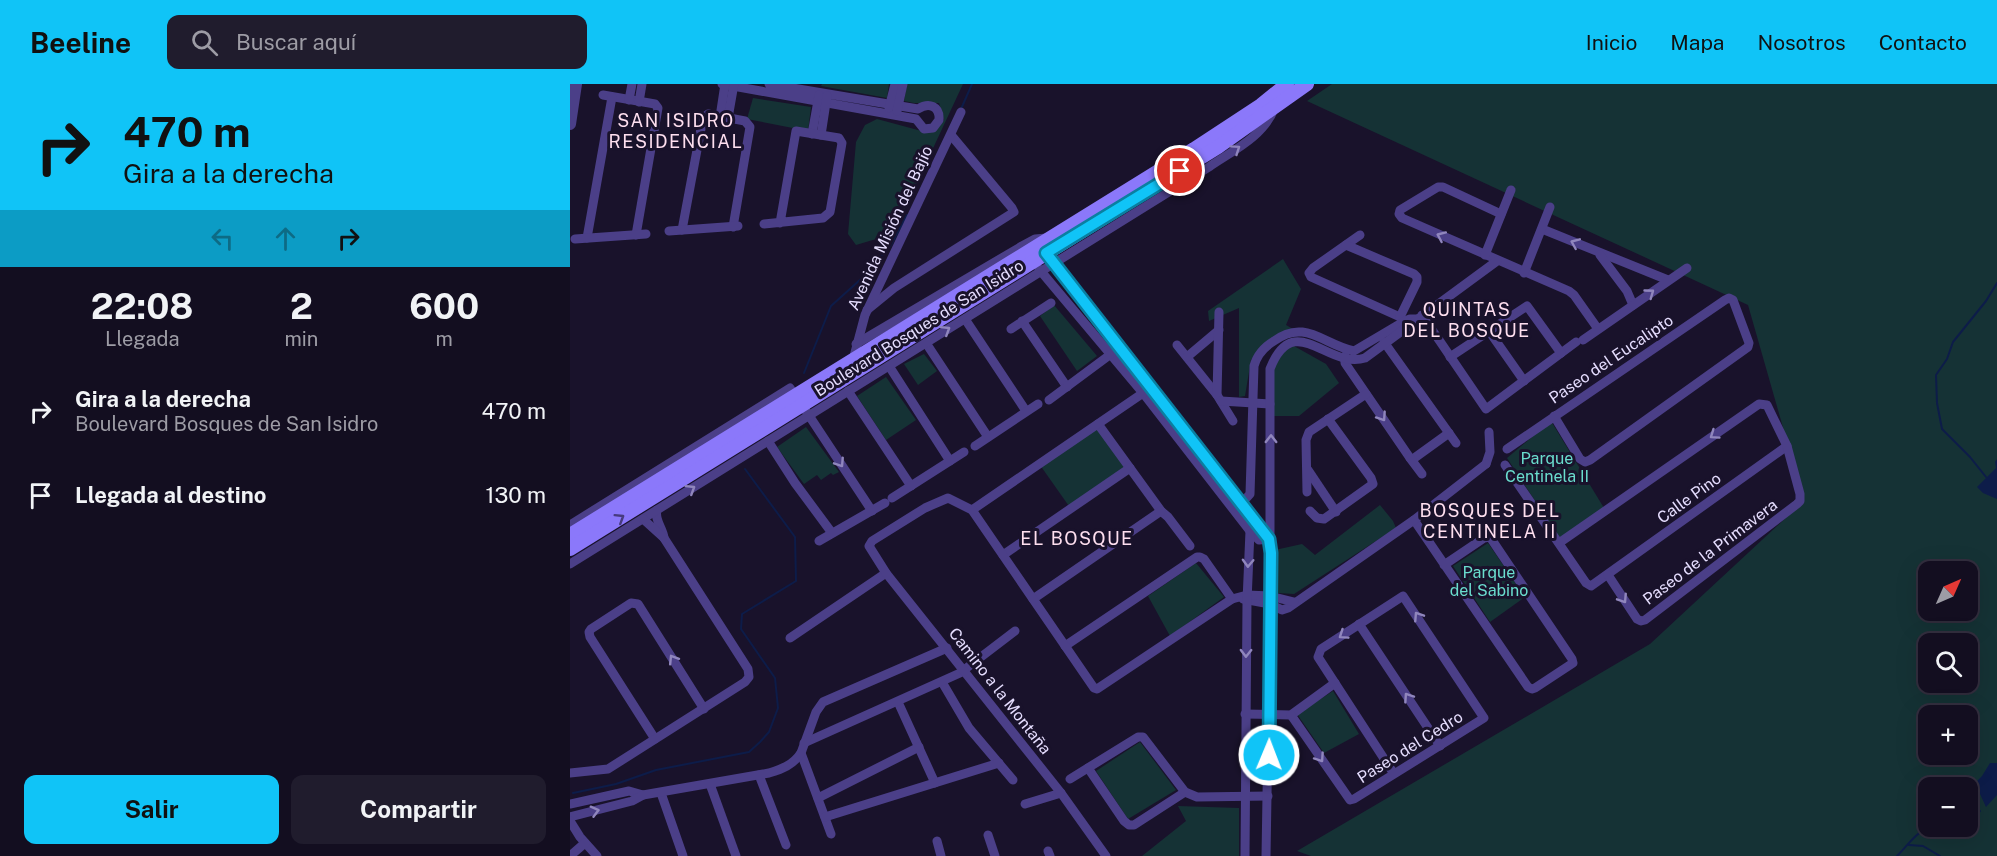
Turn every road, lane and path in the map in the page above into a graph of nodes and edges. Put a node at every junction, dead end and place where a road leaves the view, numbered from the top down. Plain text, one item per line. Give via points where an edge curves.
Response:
1 (576, 84) edge
2 (632, 84) edge
3 (642, 84) edge
4 (728, 84) edge
5 (769, 84) edge
6 (894, 84) edge
7 (903, 84) edge
8 (1287, 84) edge
9 (1307, 84) edge
10 (815, 92) edge
11 (634, 101) junction
12 (893, 110) junction
13 (961, 112) dead end
14 (724, 117) junction
15 (570, 122) edge
16 (816, 134) junction
17 (951, 135) junction
18 (1511, 190) dead end
19 (1550, 207) dead end
20 (1501, 214) junction
21 (780, 223) junction
22 (764, 224) dead end
23 (1542, 229) junction
24 (682, 230) junction
25 (669, 231) dead end
26 (1360, 235) dead end
27 (587, 238) junction
28 (575, 239) dead end
29 (1346, 245) junction
30 (1045, 248) junction
31 (1598, 252) junction
32 (1485, 255) junction
33 (1031, 258) junction
34 (1497, 261) junction
35 (1687, 268) dead end
36 (1524, 273) junction
37 (1668, 280) junction
38 (1050, 303) dead end
39 (1633, 305) junction
40 (867, 310) junction
41 (1219, 312) dead end
42 (1419, 317) junction
43 (965, 319) junction
44 (1022, 321) junction
45 (1403, 323) junction
46 (1011, 329) dead end
47 (1598, 329) junction
48 (1219, 330) junction
49 (1489, 331) junction
50 (1379, 335) junction
51 (1319, 341) junction
52 (926, 343) junction
53 (856, 344) junction
54 (1386, 344) junction
55 (1177, 345) dead end
56 (1268, 345) junction
57 (1561, 353) junction
58 (1111, 354) junction
59 (1276, 354) junction
60 (1345, 354) junction
61 (1187, 357) junction
62 (1450, 357) junction
63 (853, 360) junction
64 (889, 366) junction
65 (1254, 366) junction
66 (1270, 369) junction
67 (1524, 381) junction
68 (1067, 387) junction
69 (848, 391) junction
70 (1147, 391) junction
71 (1366, 394) junction
72 (1219, 398) junction
73 (1049, 400) dead end
74 (799, 401) junction
75 (1253, 402) junction
76 (1038, 404) dead end
77 (1270, 404) junction
78 (1026, 411) junction
79 (1554, 416) junction
80 (1328, 419) junction
81 (1233, 421) dead end
82 (1098, 424) junction
83 (1489, 432) dead end
84 (1449, 433) junction
85 (988, 436) junction
86 (734, 441) junction
87 (768, 441) junction
88 (1456, 443) dead end
89 (975, 446) dead end
90 (1787, 447) junction
91 (1507, 449) junction
92 (964, 452) dead end
93 (1490, 452) junction
94 (1411, 458) junction
95 (950, 461) junction
96 (1486, 465) junction
97 (1505, 465) junction
98 (1130, 468) junction
99 (1308, 470) junction
100 (1422, 474) dead end
101 (1251, 475) junction
102 (1271, 476) junction
103 (911, 486) junction
104 (1307, 492) dead end
105 (1241, 504) junction
106 (657, 510) junction
107 (972, 510) junction
108 (872, 511) junction
109 (1161, 511) junction
110 (1310, 511) dead end
111 (1336, 512) junction
112 (643, 519) junction
113 (1414, 520) junction
114 (570, 525) edge
115 (1250, 531) junction
116 (832, 533) junction
117 (570, 535) edge
118 (664, 538) junction
119 (1269, 539) junction
120 (819, 541) dead end
121 (1559, 543) junction
122 (1190, 546) dead end
123 (570, 549) edge
124 (1003, 555) junction
125 (570, 564) edge
126 (1444, 565) junction
127 (886, 573) junction
128 (1608, 575) junction
129 (1241, 598) junction
130 (1033, 599) junction
131 (1270, 600) junction
132 (1359, 624) junction
133 (1015, 631) dead end
134 (790, 638) dead end
135 (1065, 646) junction
136 (947, 648) junction
137 (965, 670) junction
138 (942, 682) junction
139 (1335, 683) junction
140 (898, 702) junction
141 (704, 708) junction
142 (1245, 714) junction
143 (1269, 714) junction
144 (1291, 715) junction
145 (655, 739) junction
146 (804, 743) junction
147 (1440, 746) junction
148 (919, 747) junction
149 (801, 753) junction
150 (999, 763) junction
151 (1088, 768) junction
152 (570, 773) edge
153 (1394, 774) junction
154 (759, 775) junction
155 (1070, 779) dead end
156 (1014, 780) dead end
157 (935, 783) junction
158 (710, 784) junction
159 (1185, 792) junction
160 (661, 793) junction
161 (1062, 793) junction
162 (643, 795) junction
163 (1269, 795) junction
164 (1245, 796) junction
165 (818, 798) junction
166 (570, 804) edge
167 (1025, 804) dead end
168 (825, 817) junction
169 (570, 819) edge
170 (831, 834) dead end
171 (988, 836) dead end
172 (937, 841) dead end
173 (585, 843) junction
174 (786, 845) dead end
175 (570, 856) edge
176 (597, 856) edge
177 (683, 856) edge
178 (736, 856) edge
179 (941, 856) edge
180 (995, 856) edge
181 (1106, 856) edge
182 (1245, 856) edge
183 (1266, 856) edge

1 - 15 street
2 - 11 street
3 - 11 street
4 - 10 street
4 - 14 street
5 - 10 street
6 - 12 street
7 - 12 street
8 - 30 main road, Boulevard Bosques de San Isidro
30 -> 9 main road, Boulevard Bosques de San Isidro via 1218,147
10 - 12 street
10 - 16 street
11 - 27 street via 608,96
11 - 27 street via 658,108 641,235
13 - 17 street, Avenida Misión del Bajío
14 - 24 street via 708,114 703,118
14 - 24 street via 745,121 750,126 736,226
16 - 21 street via 796,131
16 - 21 street via 838,138 842,143 830,212 823,218
17 - 40 street, Avenida Misión del Bajío
17 - 40 street via 1014,212 894,288
18 - 20 street
19 - 23 street
20 - 32 street
32 -> 20 street via 1402,218 1400,210 1443,187
21 - 22 street
31 -> 23 street
23 - 36 street
24 - 25 street
26 - 29 street
27 - 28 street
29 - 45 street via 1417,278
29 - 45 street via 1313,268 1311,277
30 - 33 main road, Boulevard Bosques de San Isidro
30 - 33 street, Boulevard Bosques de San Isidro
30 - 70 street
31 - 37 street
31 - 39 street via 1628,291
32 - 34 street
33 - 43 street, Boulevard Bosques de San Isidro
33 - 53 street, Boulevard Bosques de San Isidro
33 - 58 street
33 - 63 main road, Boulevard Bosques de San Isidro
33 - 74 main road, Boulevard Bosques de San Isidro
34 - 36 street
34 - 42 street
35 - 37 street
36 - 47 street via 1574,295
39 -> 37 street
38 - 44 street
39 - 47 street
40 - 53 street, Avenida Misión del Bajío
41 - 48 street
42 - 45 street
42 - 62 street
52 -> 43 street, Boulevard Bosques de San Isidro
43 - 78 street
44 - 46 street
44 - 68 street
45 - 50 street
45 - 54 street
47 - 57 street
48 - 61 street
48 - 72 street
49 - 57 street via 1527,306
49 - 62 street
49 - 67 street
50 - 54 street
50 - 60 street
51 - 56 street via 1310,333 1298,331
51 - 59 street via 1287,343
51 - 60 street
52 - 64 street, Boulevard Bosques de San Isidro
52 - 85 street
53 - 63 street, Avenida Misión del Bajío
54 - 60 street via 1365,358 1350,361
54 - 84 street
55 - 61 street
56 - 59 street
56 - 65 street
57 - 67 street
58 - 68 street
58 - 70 street
59 - 66 street
60 - 71 street via 1345,363
61 - 72 street
62 - 67 street via 1486,409
63 - 74 main road, Boulevard Bosques de San Isidro
64 - 69 street, Boulevard Bosques de San Isidro
64 - 95 street
65 - 66 street
65 - 75 street
66 - 77 street
68 - 73 street
69 - 74 street, Boulevard Bosques de San Isidro
69 - 103 street
70 - 82 street
70 - 105 street
70 - 115 street
71 - 80 street
71 -> 94 street
72 - 75 street
72 - 81 street
74 - 86 main road, Boulevard Bosques de San Isidro
74 - 87 street, Boulevard Bosques de San Isidro
74 -> 108 street
75 - 77 street
75 - 101 street
76 - 78 street
102 -> 77 street
78 - 85 street
79 - 79 street, Paseo del Eucalipto via 1725,300 1732,300 1748,347 1590,460 1580,459
79 - 91 street, Paseo del Eucalipto
80 - 99 street via 1307,435
80 - 111 street via 1373,484
82 - 98 street
82 - 107 street
83 - 93 street
84 - 88 street
84 - 94 street
85 - 89 street
86 - 87 street, Boulevard Bosques de San Isidro
106 -> 86 street, Boulevard Bosques de San Isidro
86 - 114 street, Boulevard Bosques de San Isidro
86 - 117 main road, Boulevard Bosques de San Isidro
123 -> 86 main road, Boulevard Bosques de San Isidro
87 - 116 street
90 -> 121 street via 1767,405 1759,404
90 - 128 street, Calle Pino
128 -> 90 street, Paseo de la Primavera via 1637,619 1645,620 1800,501
91 - 93 street
91 - 97 street
92 - 95 street
93 - 96 street
94 - 100 street
95 - 103 street
96 - 97 street
96 - 113 street
97 - 121 street
98 - 109 street
98 - 124 street
99 - 104 street
99 - 111 street
101 - 102 street
101 - 105 street via 1250,494
102 - 119 street
103 - 108 street
105 - 119 street
106 - 112 street, Boulevard Bosques de San Isidro
106 - 118 street
107 - 124 street
107 - 127 street, Camino a la Montaña via 948,498 872,541 869,546
108 - 116 street
109 - 122 street
109 - 130 street
110 - 111 street via 1320,520
112 - 118 street
112 - 125 street, Boulevard Bosques de San Isidro
113 - 126 street
113 - 131 street via 1282,610
115 - 119 street via 1260,540
115 -> 129 street
116 - 120 street
118 - 141 street via 750,677
119 - 131 street
121 - 128 street via 1586,583 1591,586
124 - 130 street
126 - 126 street via 1528,687 1535,688 1573,663 1490,537
127 - 134 street
127 - 136 street, Camino a la Montaña
129 - 131 street
129 - 135 street via 1204,559 1197,557
129 - 135 street via 1097,689
129 -> 142 street
130 - 135 street
131 - 143 street
132 -> 139 street via 1319,652 1318,657
147 -> 132 street
147 -> 132 street, Paseo del Cedro via 1484,718 1403,596
133 - 137 street
136 - 137 street, Camino a la Montaña
136 - 146 street via 823,702
137 - 138 street
137 - 161 street, Camino a la Montaña
138 - 140 street
138 - 150 street via 969,728
139 - 144 street
139 - 153 street
140 - 146 street
140 - 148 street
141 - 145 street
141 -> 145 street via 638,604 631,603 591,628 590,637
142 - 143 street
142 - 164 street
143 - 144 street
143 - 163 street
144 -> 153 street, Paseo del Cedro via 1350,800
145 - 152 street via 608,769
146 - 149 street
147 - 153 street, Paseo del Cedro
148 - 157 street
148 - 165 street
149 - 154 street via 786,767
149 - 165 street
150 - 156 street
150 - 157 street
151 - 155 street
151 - 159 street via 1143,737
151 - 159 street via 1129,825
154 - 158 street
154 - 174 street
157 - 168 street
158 - 160 street
158 - 178 street
159 - 164 street via 1197,796
160 - 162 street
160 - 177 street
161 - 167 street
161 - 181 street, Camino a la Montaña
162 - 166 street via 629,791
169 -> 162 street
163 - 164 street
163 - 183 street
164 - 182 street
165 - 168 street
168 - 170 street
169 - 173 street
171 - 180 street
172 - 179 street
173 - 175 street
173 - 176 street

